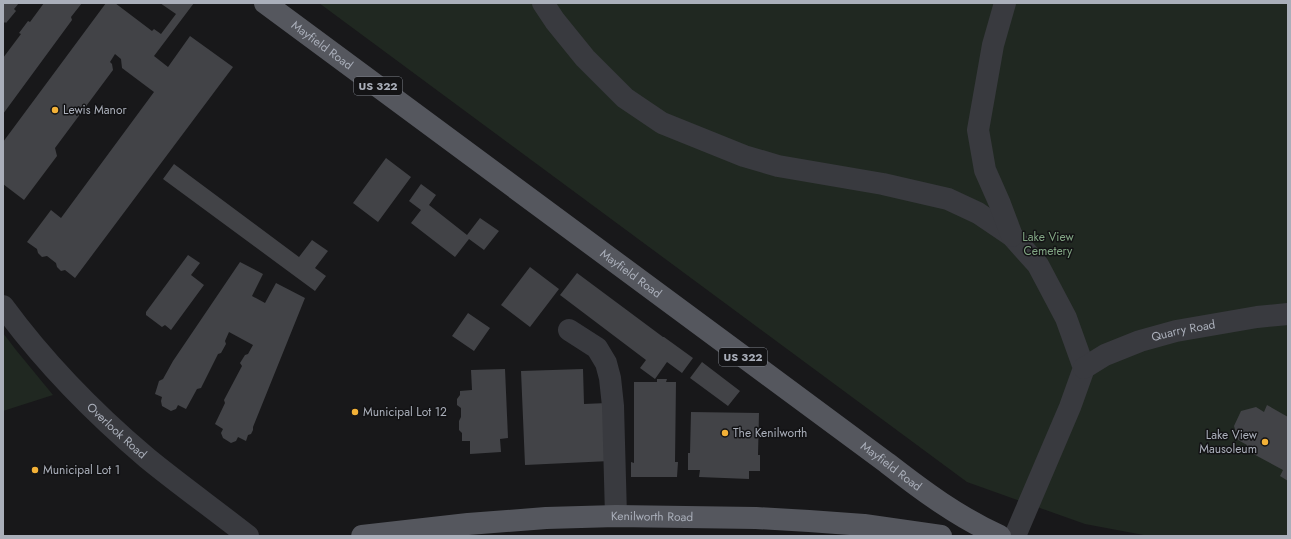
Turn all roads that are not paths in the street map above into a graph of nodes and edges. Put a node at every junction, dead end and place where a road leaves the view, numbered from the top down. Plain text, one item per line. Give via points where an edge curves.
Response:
1 (265, 3) edge
2 (543, 3) edge
3 (1005, 3) edge
4 (1012, 236) junction
5 (3, 306) edge
6 (1288, 314) edge
7 (569, 330) dead end
8 (1084, 368) junction
9 (616, 516) junction
10 (248, 536) edge
11 (362, 536) edge
12 (942, 536) edge
13 (1000, 536) edge
14 (1015, 536) edge

1 - 13 main road, Mayfield Road / US 322 via 923,491 969,521
2 - 4 street via 585,58 625,98 662,123 744,156 778,166 883,184 948,199 978,212
3 - 4 street via 993,45 978,130 985,170
4 - 8 street via 1038,265 1066,318
5 - 10 street, Overlook Road via 59,373 96,411 147,458
6 - 8 street, Quarry Road via 1257,317 1140,340 1105,355
7 - 9 street via 597,348 606,363 610,378
8 - 14 street
9 - 11 main road, Kenilworth Road via 468,524
9 - 12 main road, Kenilworth Road via 802,520 864,525

